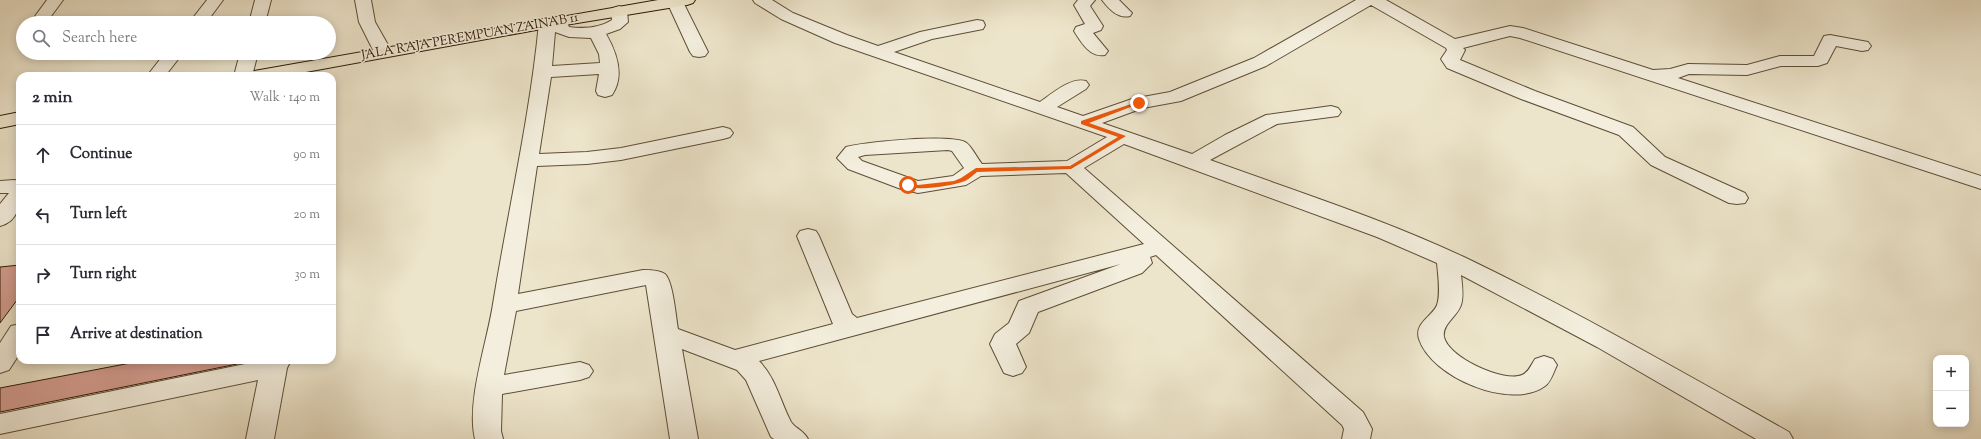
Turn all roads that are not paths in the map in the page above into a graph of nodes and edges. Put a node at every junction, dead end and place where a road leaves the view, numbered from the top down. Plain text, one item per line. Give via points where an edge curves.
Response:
1 (55, 0) edge
2 (215, 0) edge
3 (263, 0) edge
4 (363, 0) edge
5 (761, 0) edge
6 (1088, 0) edge
7 (1110, 0) edge
8 (1368, 0) edge
9 (1374, 0) edge
10 (681, 1) edge
11 (618, 12) junction
12 (1124, 13) dead end
13 (43, 16) edge
14 (202, 16) edge
15 (259, 16) edge
16 (553, 22) junction
17 (977, 25) dead end
18 (596, 31) junction
19 (1453, 45) junction
20 (1862, 46) dead end
21 (1099, 50) dead end
22 (383, 52) junction
23 (699, 52) dead end
24 (878, 52) junction
25 (169, 60) edge
26 (247, 60) edge
27 (610, 68) junction
28 (159, 72) edge
29 (244, 72) edge
30 (276, 72) edge
31 (543, 72) junction
32 (1650, 74) junction
33 (1080, 85) dead end
34 (605, 91) dead end
35 (1043, 108) junction
36 (1332, 112) dead end
37 (16, 119) edge
38 (0, 122) edge
39 (1083, 123) junction
40 (723, 133) dead end
41 (1123, 136) junction
42 (528, 160) junction
43 (1194, 161) junction
44 (1071, 168) junction
45 (976, 170) junction
46 (1981, 183) edge
47 (0, 187) edge
48 (16, 187) edge
49 (16, 198) edge
50 (1737, 198) dead end
51 (0, 219) edge
52 (808, 236) dead end
53 (1161, 247) junction
54 (1135, 254) junction
55 (1448, 259) junction
56 (1014, 285) junction
57 (505, 305) junction
58 (1028, 308) junction
59 (856, 326) junction
60 (666, 334) junction
61 (16, 340) edge
62 (735, 359) junction
63 (5, 361) edge
64 (276, 364) edge
65 (1544, 365) dead end
66 (1014, 367) dead end
67 (580, 371) dead end
68 (489, 387) junction
69 (0, 424) edge
70 (260, 439) edge
71 (489, 439) edge
72 (684, 439) edge
73 (794, 439) edge
74 (1356, 439) edge
75 (1779, 439) edge

1 - 13 street
2 - 14 street
3 - 15 street
4 - 22 street via 367,22
5 - 24 street via 810,27
6 - 21 street via 1082,5 1095,26 1082,31
7 - 12 street
8 - 39 street via 1260,62 1174,98 1139,103
9 - 19 street
10 - 11 main road, JALA RAJA PEREMPUAN ZAINAB 11
10 - 23 street
11 - 16 main road, JALA RAJA PEREMPUAN ZAINAB 11
11 - 18 street via 620,22
16 - 18 street via 562,30 570,32
16 - 22 main road, JALA RAJA PEREMPUAN ZAINAB 11
16 - 31 street
17 - 24 street via 909,39
18 - 27 street via 610,56
19 - 32 street via 1518,32
19 - 50 street via 1456,50 1450,59 1453,64 1626,131 1658,161
20 - 32 street via 1830,40 1822,59 1818,61 1778,61 1747,70 1688,69 1671,74
22 - 30 main road, JALA RAJA PEREMPUAN ZAINAB 11
24 - 35 street
25 - 28 street
26 - 29 street
27 - 31 street
27 - 34 street
31 - 42 street
32 - 46 street
33 - 35 street
35 - 39 street
36 - 43 street via 1273,119
37 - 38 main road
39 - 41 street
40 - 42 street via 621,154
41 - 43 street
41 - 44 street
42 - 57 street
43 - 55 street via 1385,232
44 - 45 street
44 - 53 street
45 - 45 street via 959,147 949,144 865,149 853,151 847,158 855,165 918,187 959,181
47 - 48 street
49 - 51 street
52 - 59 street via 842,318 850,325
53 - 54 street
53 - 74 street via 1353,418 1358,429
54 - 56 street
54 - 58 street via 1140,263 1134,268
55 - 65 street via 1449,304 1444,314 1434,321 1431,331 1438,350 1457,367 1478,377 1514,388 1533,384 1542,374
55 - 75 street via 1606,342
56 - 58 street
56 - 59 street
57 - 60 street via 649,277 654,278 659,284
57 - 68 street
58 - 66 street via 1020,328 1004,340 1003,344
59 - 62 street
60 - 62 street
60 - 72 street
61 - 63 street
62 - 73 street via 746,364 757,375 781,430
64 - 69 street
64 - 70 street
67 - 68 street
68 - 71 street

